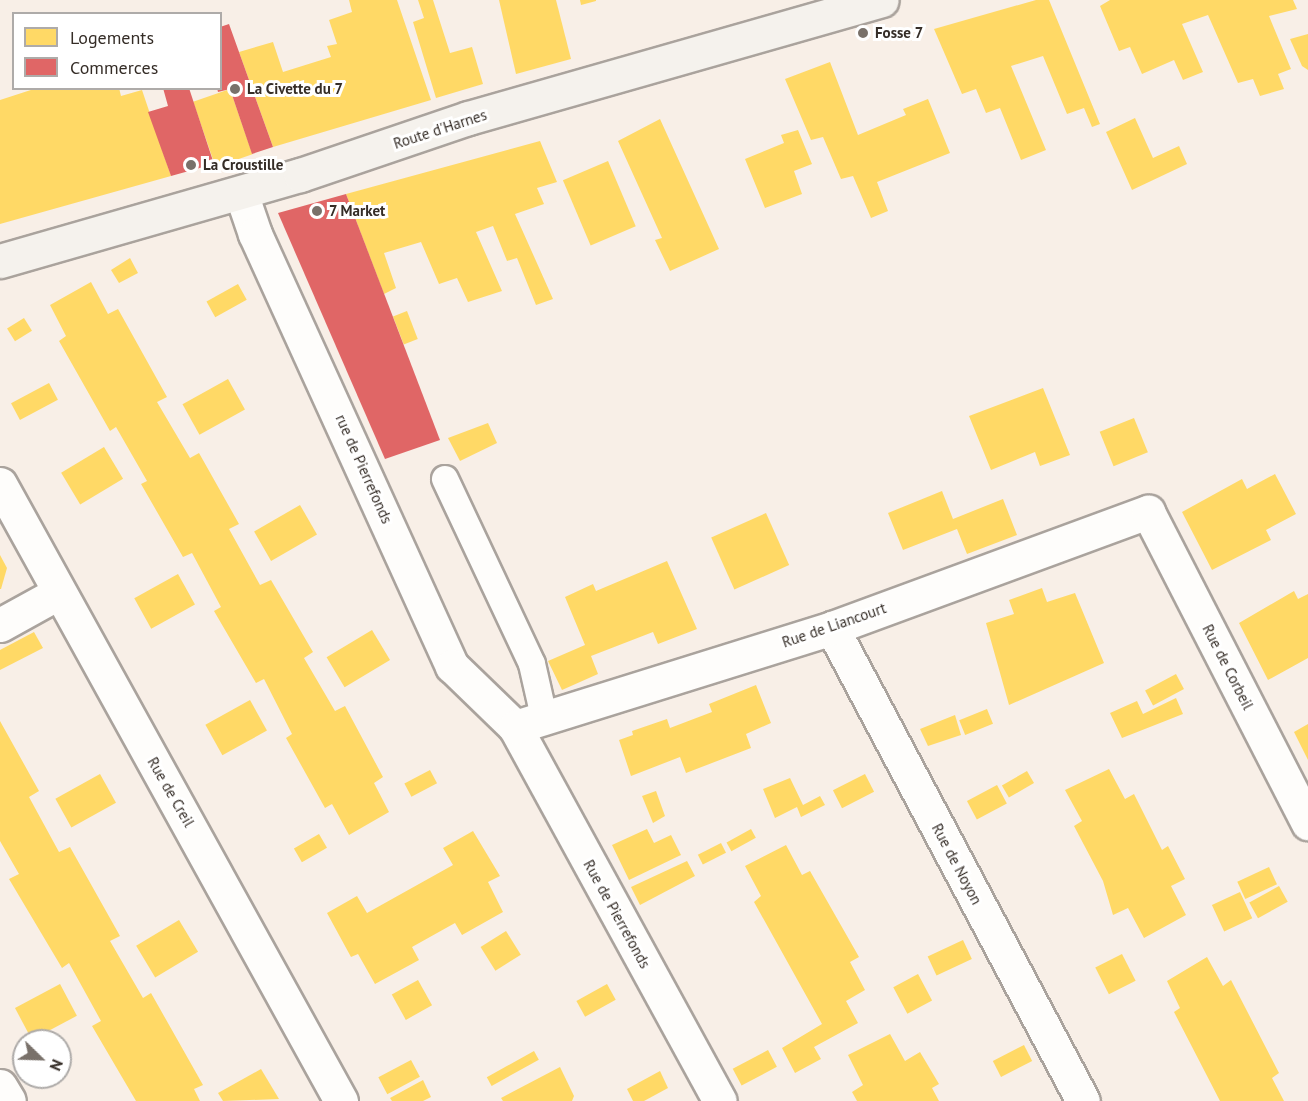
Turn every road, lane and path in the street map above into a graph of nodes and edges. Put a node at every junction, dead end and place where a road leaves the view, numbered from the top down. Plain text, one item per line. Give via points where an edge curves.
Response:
1 (881, 0) edge
2 (241, 193) junction
3 (0, 261) edge
4 (445, 478) dead end
5 (0, 484) edge
6 (1148, 512) joint
7 (58, 593) junction
8 (0, 625) edge
9 (831, 628) junction
10 (530, 722) junction
11 (1308, 823) edge
12 (0, 1086) edge
13 (9, 1101) edge
14 (341, 1101) edge
15 (720, 1101) edge
16 (1083, 1101) edge

1 - 2 main road, Route d'Harnes via 468,118
2 - 3 main road, Route d'Harnes
2 - 10 street, rue de Pierrefonds via 255,234 452,666
4 - 10 lane via 532,664
5 - 7 street, Rue de Creil
6 - 9 street, Rue de Liancourt
6 - 11 street, Rue de Corbeil
7 - 8 street
7 - 14 street, Rue de Creil
9 - 10 street, Rue de Liancourt
9 - 16 street, Rue de Noyon
10 - 15 street, Rue de Pierrefonds
12 - 13 street

